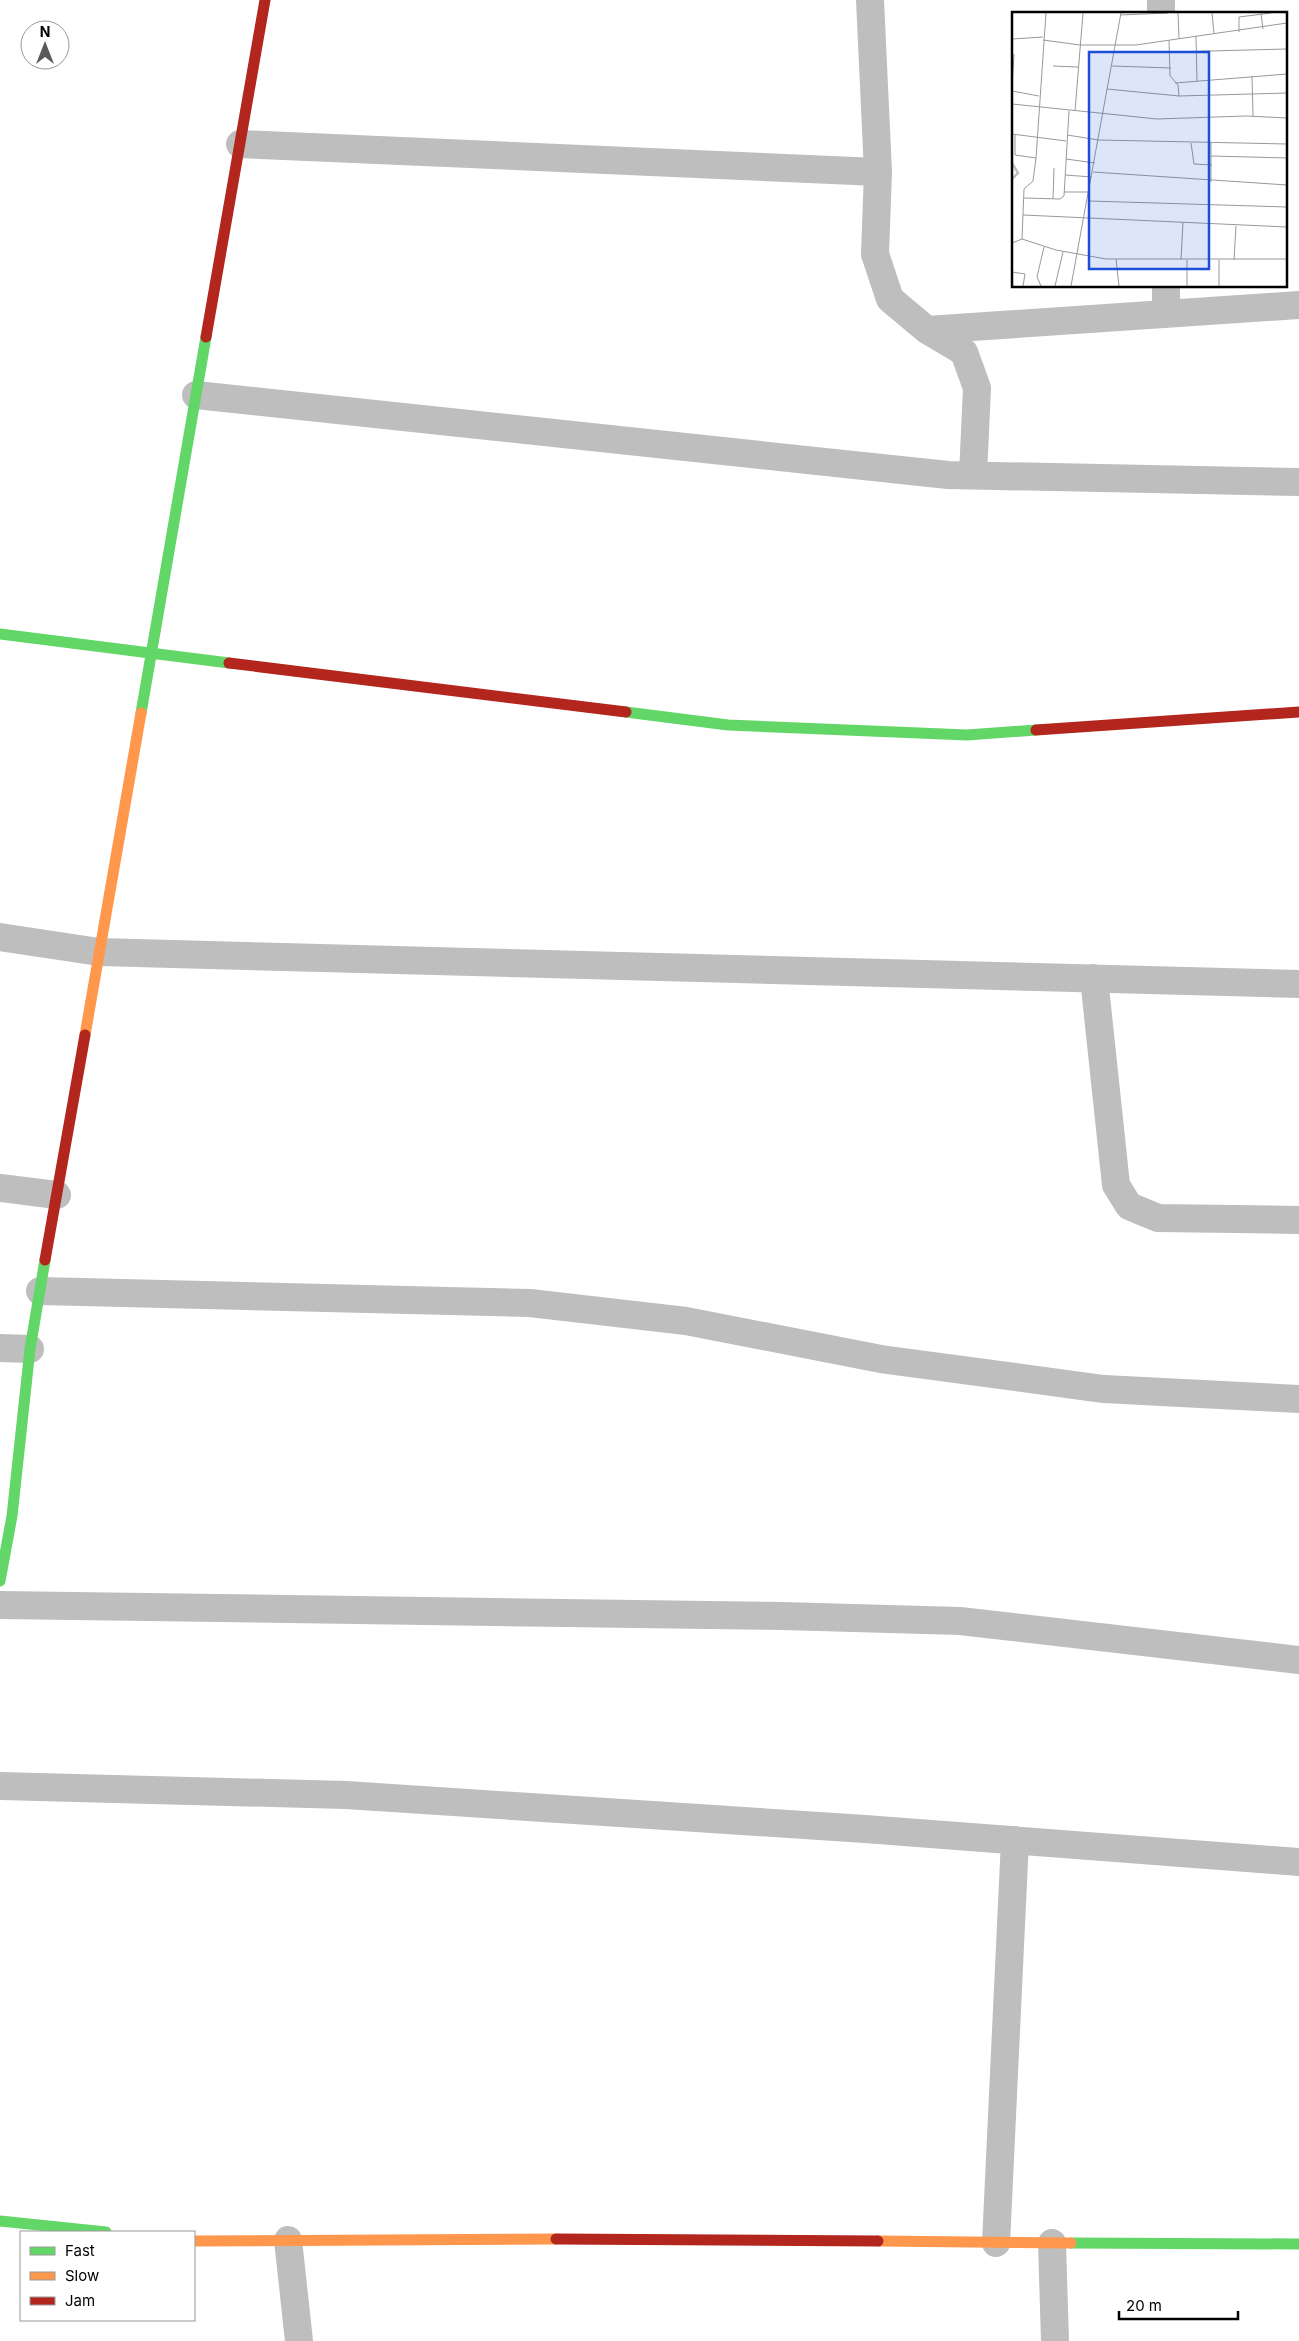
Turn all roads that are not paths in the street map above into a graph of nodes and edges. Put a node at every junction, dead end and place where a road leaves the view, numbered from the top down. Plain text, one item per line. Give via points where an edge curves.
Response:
1 (264, 0) edge
2 (870, 0) edge
3 (240, 144) junction
4 (878, 172) junction
5 (1166, 288) edge
6 (1299, 305) edge
7 (1166, 314) junction
8 (927, 330) junction
9 (196, 395) junction
10 (972, 476) junction
11 (1299, 482) edge
12 (0, 634) edge
13 (151, 655) junction
14 (1299, 712) edge
15 (0, 937) edge
16 (99, 952) junction
17 (1094, 978) junction
18 (1299, 984) edge
19 (0, 1188) edge
20 (57, 1195) junction
21 (1299, 1220) edge
22 (40, 1292) junction
23 (0, 1348) edge
24 (30, 1350) junction
25 (1299, 1399) edge
26 (6, 1516) edge
27 (0, 1581) edge
28 (0, 1605) edge
29 (1299, 1660) edge
30 (0, 1786) edge
31 (1015, 1840) junction
32 (1299, 1862) edge
33 (0, 2220) edge
34 (97, 2231) edge
35 (195, 2240) edge
36 (288, 2240) junction
37 (996, 2243) junction
38 (1052, 2243) junction
39 (1299, 2244) edge
40 (299, 2341) edge
41 (1055, 2341) edge

1 - 3 street
2 - 4 street
3 - 4 street
3 - 9 street
4 - 8 street via 876,254 890,299
5 - 7 street
6 - 7 street
7 - 8 street
8 - 10 street via 964,352 977,388
9 - 10 street
9 - 13 street
10 - 11 street
12 - 13 street
13 - 14 street via 738,726 967,735
13 - 16 street
15 - 16 street
16 - 17 street
16 - 20 street
17 - 18 street
17 - 21 street via 1116,1185 1129,1206 1158,1218
19 - 20 street
20 - 22 street
22 - 24 street
22 - 25 street via 530,1303 686,1321 881,1359 1104,1389
23 - 24 street
24 - 26 street
26 - 27 street
28 - 29 street via 960,1621
30 - 31 street via 346,1795
31 - 32 street
31 - 37 street
33 - 34 street
35 - 36 street
36 - 37 street
36 - 40 street
37 - 38 street
38 - 39 street
38 - 41 street

